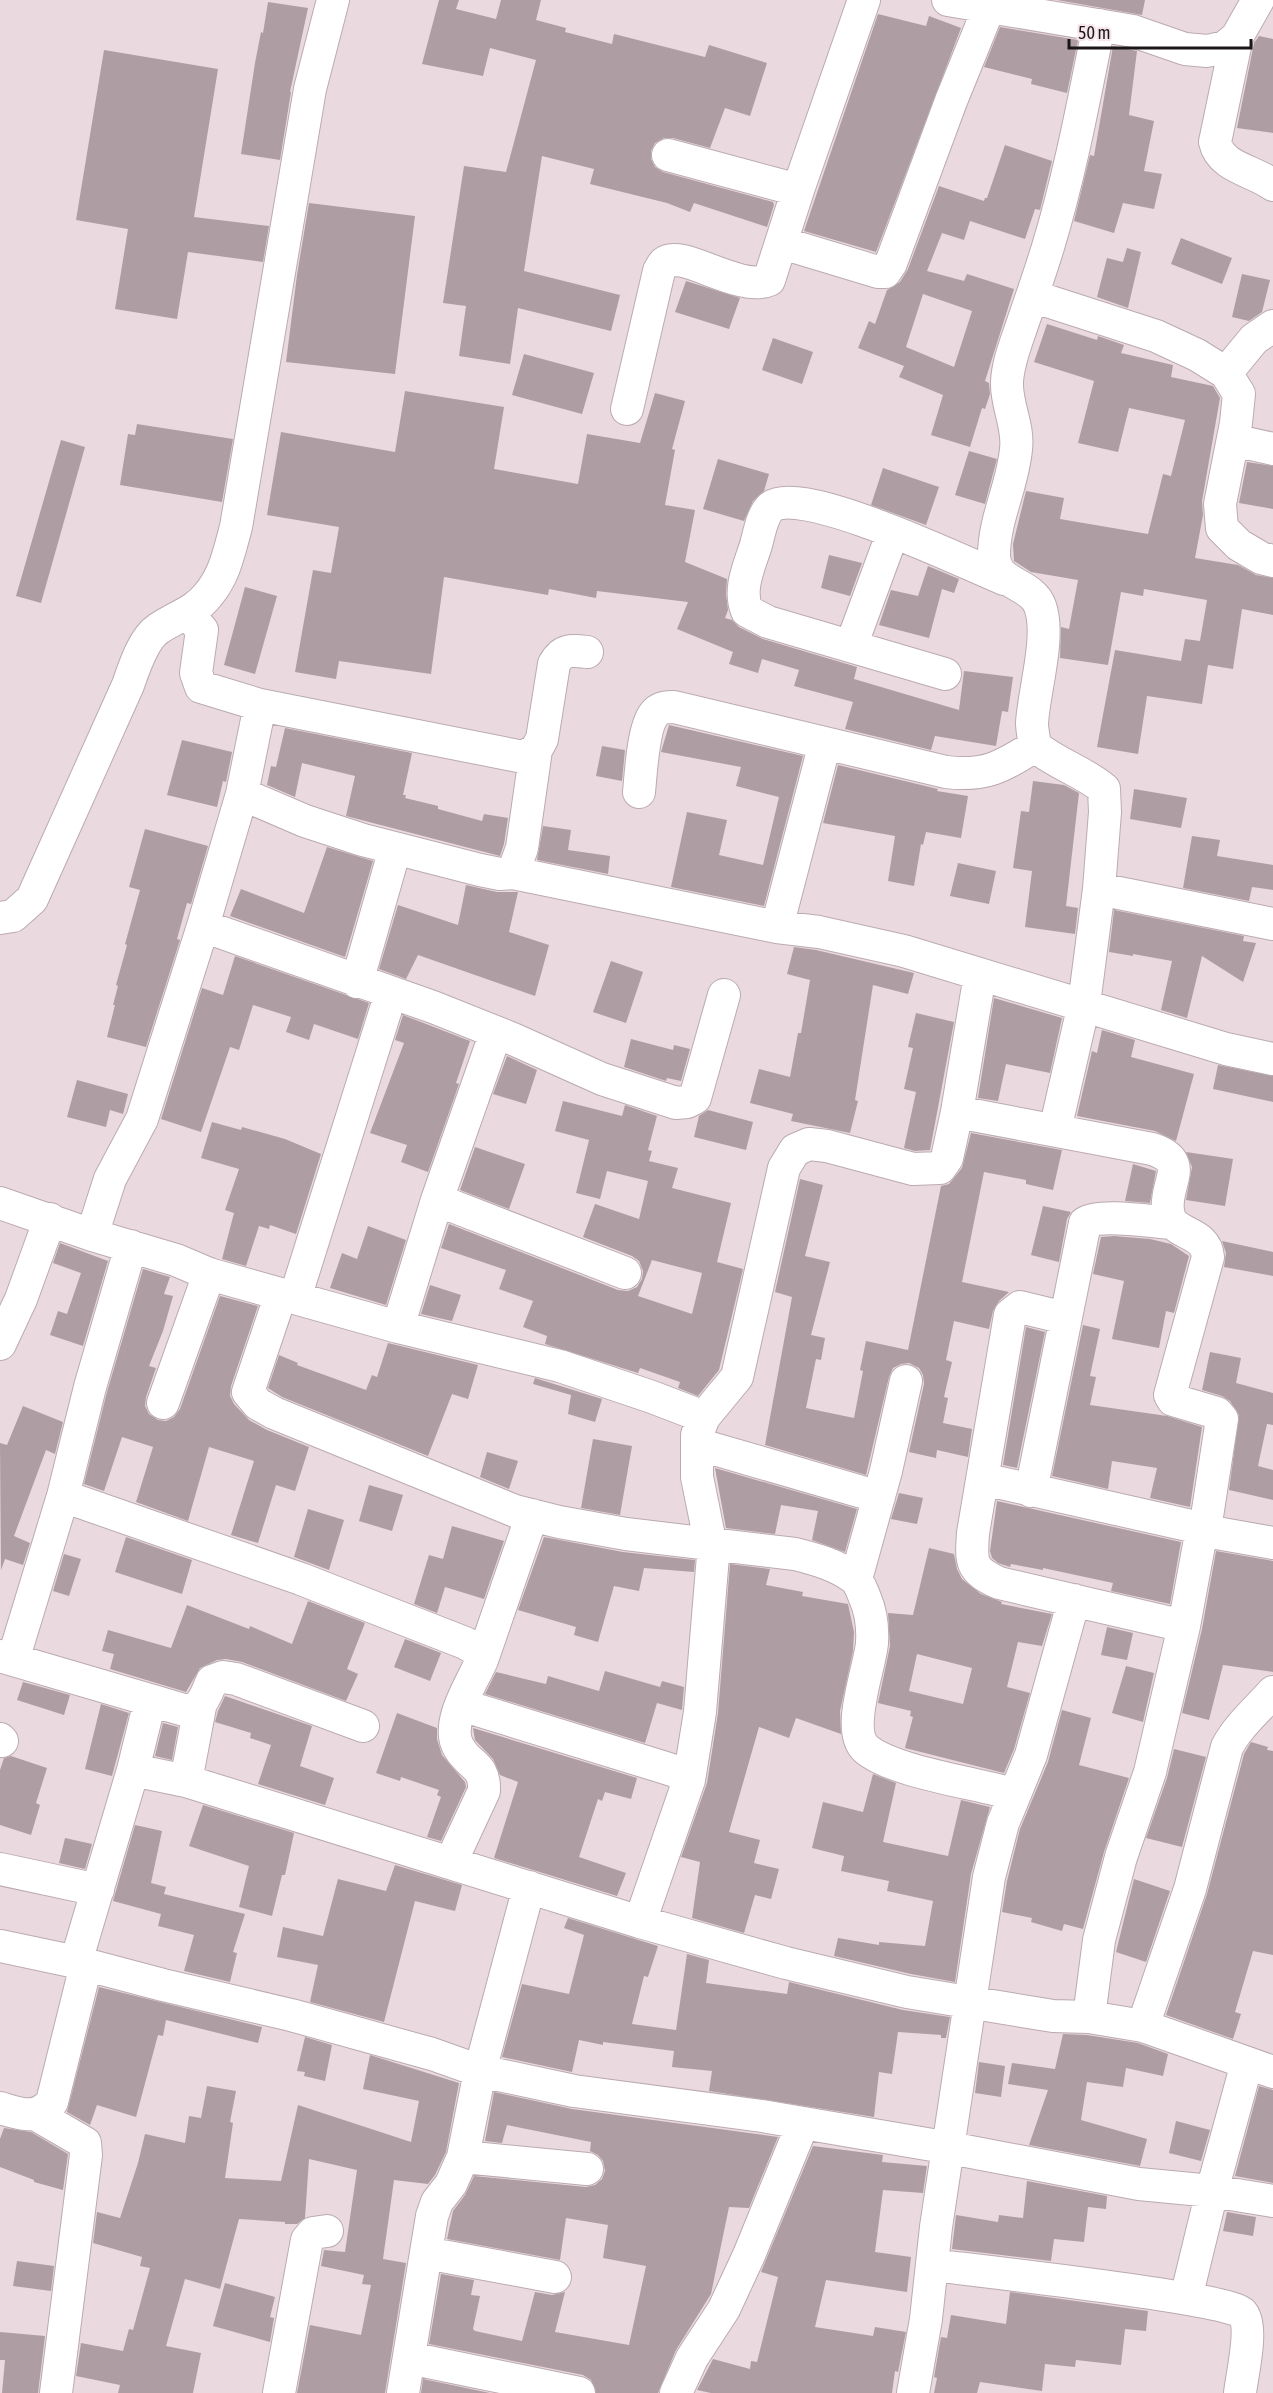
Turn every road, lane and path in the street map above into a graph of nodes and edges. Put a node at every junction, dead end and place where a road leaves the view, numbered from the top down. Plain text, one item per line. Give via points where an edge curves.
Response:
1 (333, 0) edge
2 (864, 0) edge
3 (948, 0) edge
4 (1258, 0) edge
5 (990, 4) edge
6 (1099, 25) junction
7 (1237, 37) junction
8 (668, 155) dead end
9 (1273, 185) edge
10 (798, 190) junction
11 (782, 243) junction
12 (1032, 297) junction
13 (1273, 326) edge
14 (1226, 373) junction
15 (627, 409) dead end
16 (1233, 440) junction
17 (1273, 448) edge
18 (893, 532) junction
19 (1273, 561) edge
20 (1004, 579) junction
21 (187, 614) junction
22 (851, 646) junction
23 (587, 652) dead end
24 (945, 674) dead end
25 (260, 705) junction
26 (825, 743) junction
27 (1035, 746) junction
28 (536, 750) junction
29 (639, 792) dead end
30 (242, 794) junction
31 (395, 849) junction
32 (513, 873) junction
33 (1099, 889) junction
34 (0, 918) edge
35 (1273, 924) edge
36 (203, 926) junction
37 (777, 927) junction
38 (980, 975) junction
39 (357, 982) junction
40 (391, 993) junction
41 (724, 995) dead end
42 (1084, 1004) junction
43 (496, 1032) junction
44 (1273, 1059) edge
45 (957, 1112) junction
46 (1055, 1130) junction
47 (437, 1200) junction
48 (0, 1203) edge
49 (50, 1219) junction
50 (1173, 1223) junction
51 (92, 1235) junction
52 (131, 1246) junction
53 (625, 1273) dead end
54 (209, 1274) junction
55 (288, 1296) junction
56 (1065, 1318) junction
57 (399, 1327) junction
58 (0, 1344) edge
59 (906, 1381) dead end
60 (163, 1403) dead end
61 (700, 1431) junction
62 (983, 1479) junction
63 (1031, 1491) junction
64 (63, 1496) junction
65 (879, 1497) junction
66 (532, 1515) junction
67 (1204, 1533) junction
68 (1273, 1543) edge
69 (711, 1545) junction
70 (855, 1579) junction
71 (1074, 1600) junction
72 (1184, 1626) junction
73 (7, 1658) edge
74 (482, 1660) junction
75 (1273, 1692) edge
76 (150, 1701) junction
77 (461, 1705) junction
78 (200, 1707) junction
79 (363, 1726) dead end
80 (133, 1770) junction
81 (688, 1780) junction
82 (186, 1781) junction
83 (1011, 1804) junction
84 (451, 1862) junction
85 (0, 1869) edge
86 (529, 1887) junction
87 (98, 1890) junction
88 (640, 1922) junction
89 (0, 1946) edge
90 (81, 1963) junction
91 (971, 2002) junction
92 (1089, 2017) junction
93 (1143, 2026) junction
94 (1260, 2067) edge
95 (480, 2072) junction
96 (0, 2108) edge
97 (35, 2114) junction
98 (803, 2123) junction
99 (950, 2148) junction
100 (463, 2157) junction
101 (587, 2169) dead end
102 (1212, 2191) junction
103 (1273, 2201) edge
104 (327, 2230) dead end
105 (426, 2253) junction
106 (932, 2265) junction
107 (555, 2277) dead end
108 (1186, 2298) junction
109 (409, 2358) junction
110 (56, 2393) edge
111 (279, 2393) edge
112 (403, 2393) edge
113 (579, 2393) edge
114 (676, 2393) edge
115 (913, 2393) edge
116 (1240, 2393) edge

1 - 21 street via 310,89 236,527 223,574 207,597
2 - 10 street
3 - 5 street
4 - 7 street
5 - 6 street
5 - 11 street via 885,272
6 - 7 street via 1133,31 1185,49 1207,51 1225,47
6 - 12 street via 1068,171
7 - 9 street via 1215,142 1218,153 1230,163
8 - 10 street
10 - 11 street
11 - 15 street via 769,280 761,284 746,283 684,261 665,262 659,271
12 - 14 street via 1156,336
12 - 20 street via 1007,381 1017,448 994,536 993,559
13 - 14 street via 1254,339
14 - 16 street via 1239,394
16 - 17 street
16 - 19 street via 1220,504 1222,528 1239,545
18 - 20 street
18 - 22 street
18 - 22 street via 844,513 797,503 771,507 763,521 742,590 747,611 768,622
20 - 27 street via 1030,591 1040,605 1044,627 1032,725
21 - 25 street via 202,630 196,673 201,687
21 - 34 street via 156,630 139,656 32,899 13,916
22 - 24 street
23 - 28 street via 570,650 559,655 554,664 542,739
25 - 28 street via 498,753 523,756
25 - 30 street
26 - 27 street via 968,775 1011,761
26 - 29 street via 663,708 649,722
26 - 37 street
27 - 33 street via 1104,789
28 - 32 street via 522,848
30 - 31 street via 325,828
30 - 36 street
31 - 32 street via 490,872
31 - 39 street
32 - 37 street
33 - 35 street
33 - 42 street
36 - 39 street
36 - 51 street via 142,1119 110,1179
37 - 38 street via 858,940
38 - 42 street
38 - 45 street
39 - 40 street
40 - 43 street
40 - 55 street
41 - 43 street via 695,1098 687,1102 676,1103 602,1079
42 - 44 street via 1226,1049
42 - 46 street
43 - 47 street
45 - 46 street
45 - 61 street via 947,1158 940,1167 913,1169 827,1146 809,1144 795,1150 784,1168 737,1377
46 - 50 street via 1166,1154 1173,1169 1168,1211
47 - 53 street
47 - 57 street
48 - 49 street
49 - 51 street
49 - 58 street
50 - 56 street via 1091,1219 1085,1223
50 - 67 street via 1207,1246 1208,1257 1170,1395 1173,1400 1218,1413 1222,1419
51 - 52 street
52 - 54 street
52 - 64 street
54 - 55 street
54 - 60 street
55 - 57 street
55 - 66 street via 248,1392 258,1404 333,1438
56 - 62 street via 1020,1306 1010,1315
56 - 63 street
57 - 61 street via 560,1366 652,1396
59 - 65 street
61 - 65 street
61 - 69 street via 698,1477
62 - 63 street
62 - 71 street via 973,1533 974,1566 984,1576 999,1582
63 - 67 street
64 - 73 street
64 - 74 street via 301,1578 454,1638 479,1651
65 - 70 street
66 - 69 street via 626,1534
66 - 74 street
67 - 68 street
67 - 72 street
69 - 70 street via 813,1558
69 - 81 street via 713,1570 700,1712
70 - 83 street via 870,1610 872,1626 857,1731 864,1747 884,1761 1005,1792
71 - 72 street
71 - 83 street via 1031,1755
72 - 92 street via 1150,1772 1121,1857 1099,1940
73 - 76 street
74 - 77 street
75 - 93 street via 1227,1747 1190,1889
76 - 78 street via 184,1710
76 - 80 street
77 - 81 street via 675,1771
77 - 84 street via 454,1726 455,1740 459,1750 479,1768 484,1791
78 - 79 street via 212,1681 223,1677
78 - 82 street
80 - 82 street
80 - 87 street
81 - 88 street
82 - 84 street
83 - 91 street via 989,1877
84 - 86 street
85 - 87 street
86 - 88 street
86 - 95 street
87 - 90 street
88 - 91 street via 834,1976
89 - 90 street
90 - 95 street via 291,2015 432,2054
90 - 97 street via 52,2102
91 - 92 street via 1053,2016
91 - 99 street
92 - 93 street
93 - 94 street
94 - 102 street
95 - 98 street via 574,2091
95 - 100 street
96 - 97 street
97 - 110 street via 85,2143
98 - 99 street
98 - 114 street via 749,2255
99 - 102 street via 1139,2184
99 - 106 street
100 - 101 street
100 - 105 street via 451,2184 436,2202
102 - 103 street
102 - 108 street
104 - 111 street via 313,2233 307,2240
105 - 107 street
105 - 109 street
106 - 108 street
106 - 115 street
108 - 116 street via 1232,2307 1242,2313 1248,2326
109 - 112 street
109 - 113 street

